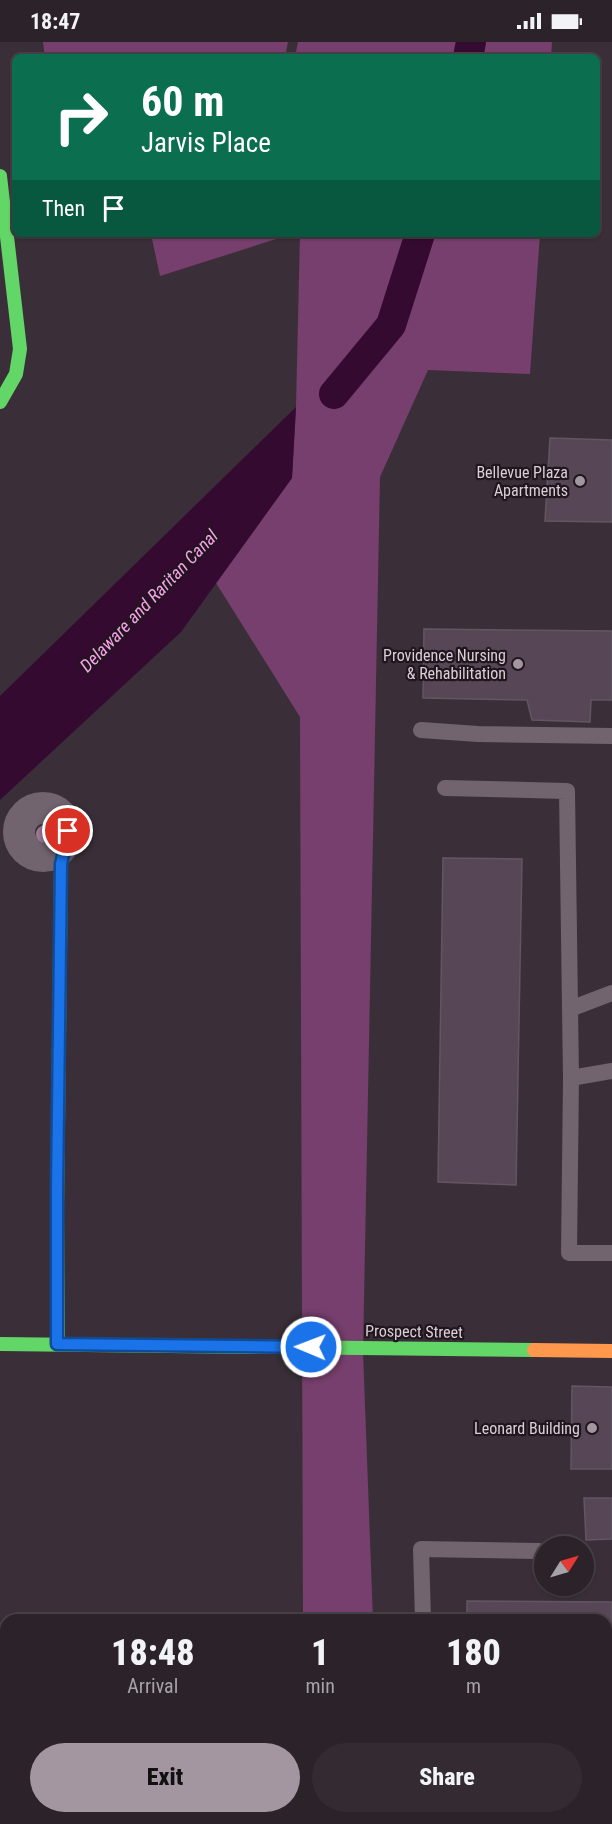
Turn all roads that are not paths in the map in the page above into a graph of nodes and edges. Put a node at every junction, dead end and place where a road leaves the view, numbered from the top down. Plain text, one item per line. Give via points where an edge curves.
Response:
1 (0, 176) edge
2 (0, 402) edge
3 (421, 730) dead end
4 (612, 736) edge
5 (445, 788) dead end
6 (63, 847) dead end
7 (612, 993) edge
8 (570, 1009) junction
9 (612, 1071) edge
10 (571, 1078) junction
11 (612, 1253) edge
12 (0, 1344) edge
13 (57, 1344) junction
14 (612, 1351) edge
15 (534, 1551) edge
16 (423, 1614) edge

1 - 2 street via 20,349 16,374
3 - 4 lane
5 - 8 lane via 567,791
6 - 13 street
7 - 8 lane
8 - 10 lane
9 - 10 lane
10 - 11 lane via 569,1252
12 - 13 street, Prospect Street
13 - 14 street, Prospect Street
15 - 16 lane via 421,1549

